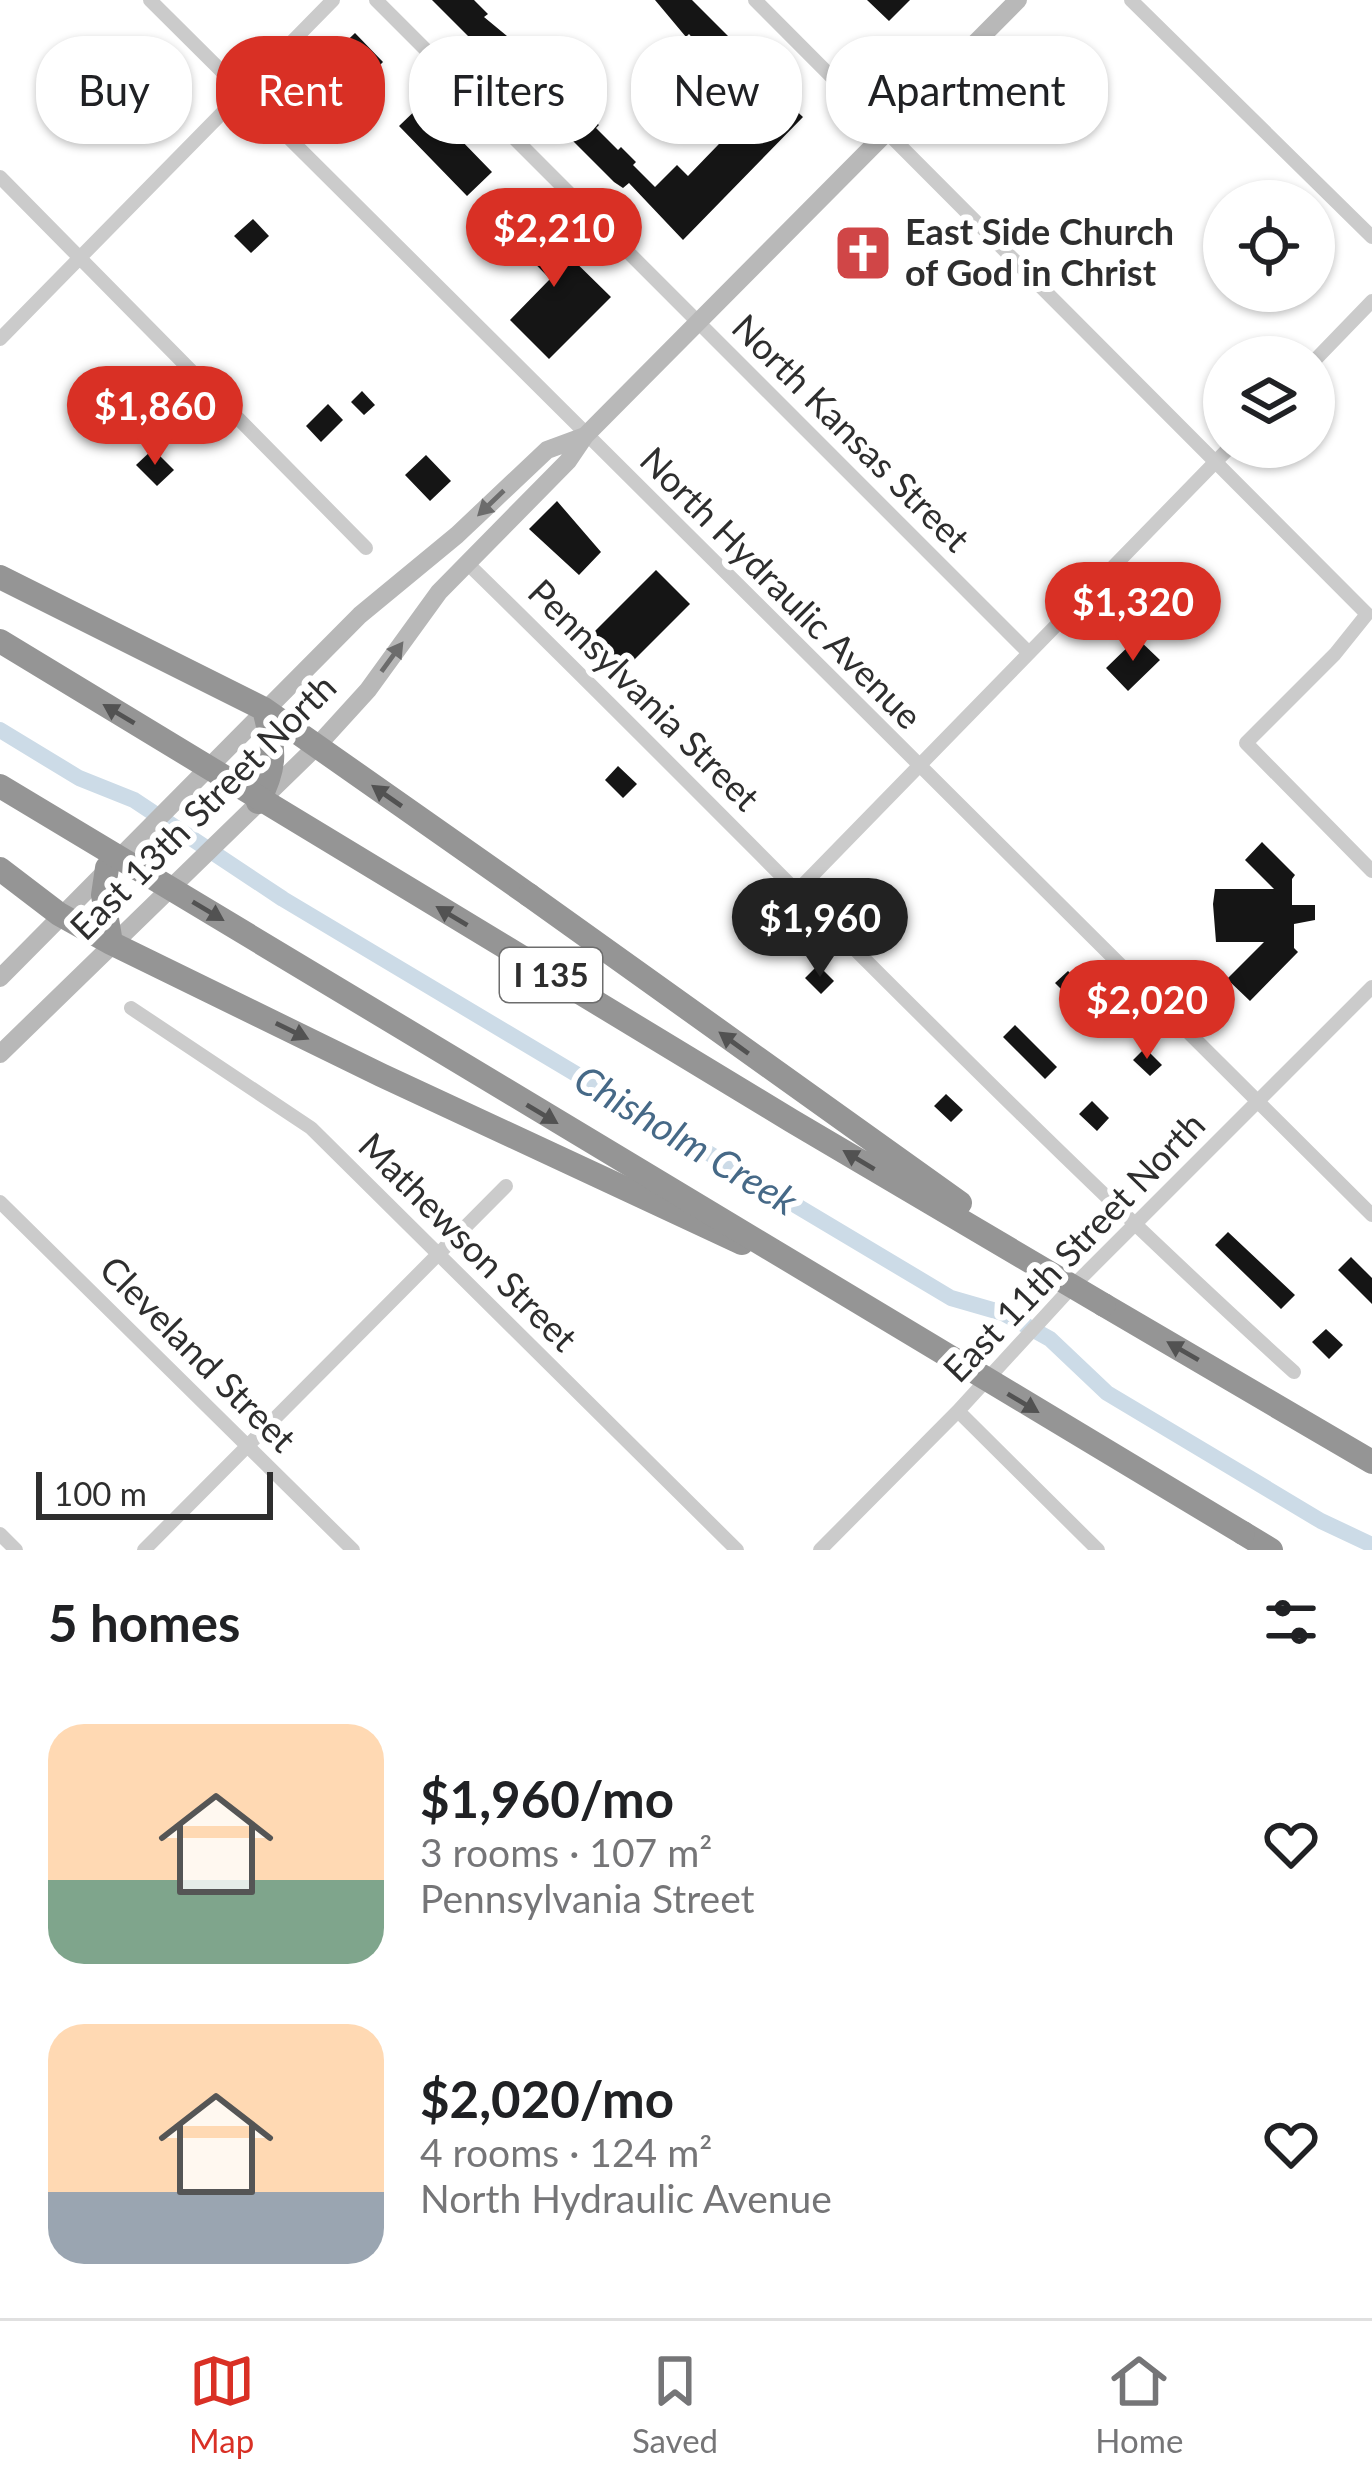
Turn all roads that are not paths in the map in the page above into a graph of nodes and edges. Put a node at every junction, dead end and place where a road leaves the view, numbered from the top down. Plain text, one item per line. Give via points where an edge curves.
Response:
1 (150, 0) edge
2 (333, 0) edge
3 (376, 0) edge
4 (755, 0) edge
5 (1018, 0) edge
6 (1131, 0) edge
7 (298, 36) edge
8 (983, 36) edge
9 (216, 66) edge
10 (826, 71) edge
11 (216, 120) edge
12 (294, 144) edge
13 (877, 144) edge
14 (899, 144) edge
15 (0, 177) edge
16 (1372, 237) edge
17 (81, 258) junction
18 (1372, 301) edge
19 (696, 320) junction
20 (0, 339) edge
21 (1335, 339) edge
22 (584, 436) junction
23 (1203, 445) edge
24 (1210, 468) edge
25 (1226, 468) edge
26 (366, 548) dead end
27 (467, 563) junction
28 (12, 582) edge
29 (0, 641) edge
30 (1029, 653) junction
31 (264, 709) junction
32 (316, 746) junction
33 (919, 766) junction
34 (0, 786) edge
35 (258, 802) junction
36 (106, 868) junction
37 (0, 869) edge
38 (1372, 871) edge
39 (799, 890) junction
40 (59, 914) junction
41 (112, 943) junction
42 (0, 978) edge
43 (1372, 987) edge
44 (131, 1008) dead end
45 (0, 1054) edge
46 (1258, 1102) junction
47 (506, 1186) dead end
48 (0, 1202) edge
49 (1372, 1214) edge
50 (1134, 1227) junction
51 (439, 1254) junction
52 (850, 1300) junction
53 (1104, 1305) junction
54 (1294, 1372) dead end
55 (1263, 1396) junction
56 (958, 1411) junction
57 (248, 1446) junction
58 (1372, 1446) edge
59 (1372, 1462) edge
60 (0, 1534) edge
61 (16, 1550) edge
62 (144, 1550) edge
63 (353, 1550) edge
64 (737, 1550) edge
65 (820, 1550) edge
66 (1098, 1550) edge
67 (1268, 1550) edge

1 - 9 street, North Hydraulic Avenue
2 - 7 street
3 - 19 street, North Kansas Street
4 - 10 street
5 - 8 main road, East 13th Street North
6 - 16 street
11 - 17 street
12 - 22 street, North Hydraulic Avenue
13 - 19 main road, East 13th Street North
14 - 23 street
15 - 17 street
17 - 20 street
17 - 26 street
18 - 21 street
19 - 22 main road, East 13th Street North
19 - 30 street, North Kansas Street
22 - 27 main road, East 13th Street North
22 -> 31 main road, East 13th Street North via 547,449
22 - 33 street, North Hydraulic Avenue
24 - 30 street
25 - 38 street via 1367,614 1246,743
32 -> 27 main road, East 13th Street North
27 - 39 street, Pennsylvania Street
28 - 31 highway
53 -> 29 highway, I 135, bridge
30 - 33 street
31 - 32 highway
31 - 35 highway via 273,761
31 - 36 main road, East 13th Street North
32 - 35 main road, East 13th Street North
53 -> 32 highway, bridge
33 - 39 street
33 - 46 street, North Hydraulic Avenue
34 -> 52 highway, bridge
35 - 41 main road, East 13th Street North
36 - 40 main road, East 13th Street North
36 - 41 highway
37 - 40 highway
39 - 50 street, Pennsylvania Street
40 - 41 highway
40 - 42 main road, East 13th Street North
41 - 45 main road, East 13th Street North
41 -> 52 highway, bridge
43 - 46 street, East 11th Street North
44 - 51 street, Mathewson Street via 310,1127
46 - 49 street, North Hydraulic Avenue
46 - 50 street, East 11th Street North
47 - 51 street
48 - 57 street, Cleveland Street
50 - 54 street, Pennsylvania Street
50 - 56 street, East 11th Street North
51 - 57 street
51 - 64 street, Mathewson Street
52 -> 67 highway, bridge
55 -> 53 highway, I 135
55 - 58 highway
55 - 59 highway, I 135
56 - 65 street, East 11th Street North
56 - 66 street
57 - 62 street
57 - 63 street, Cleveland Street
60 - 61 street

